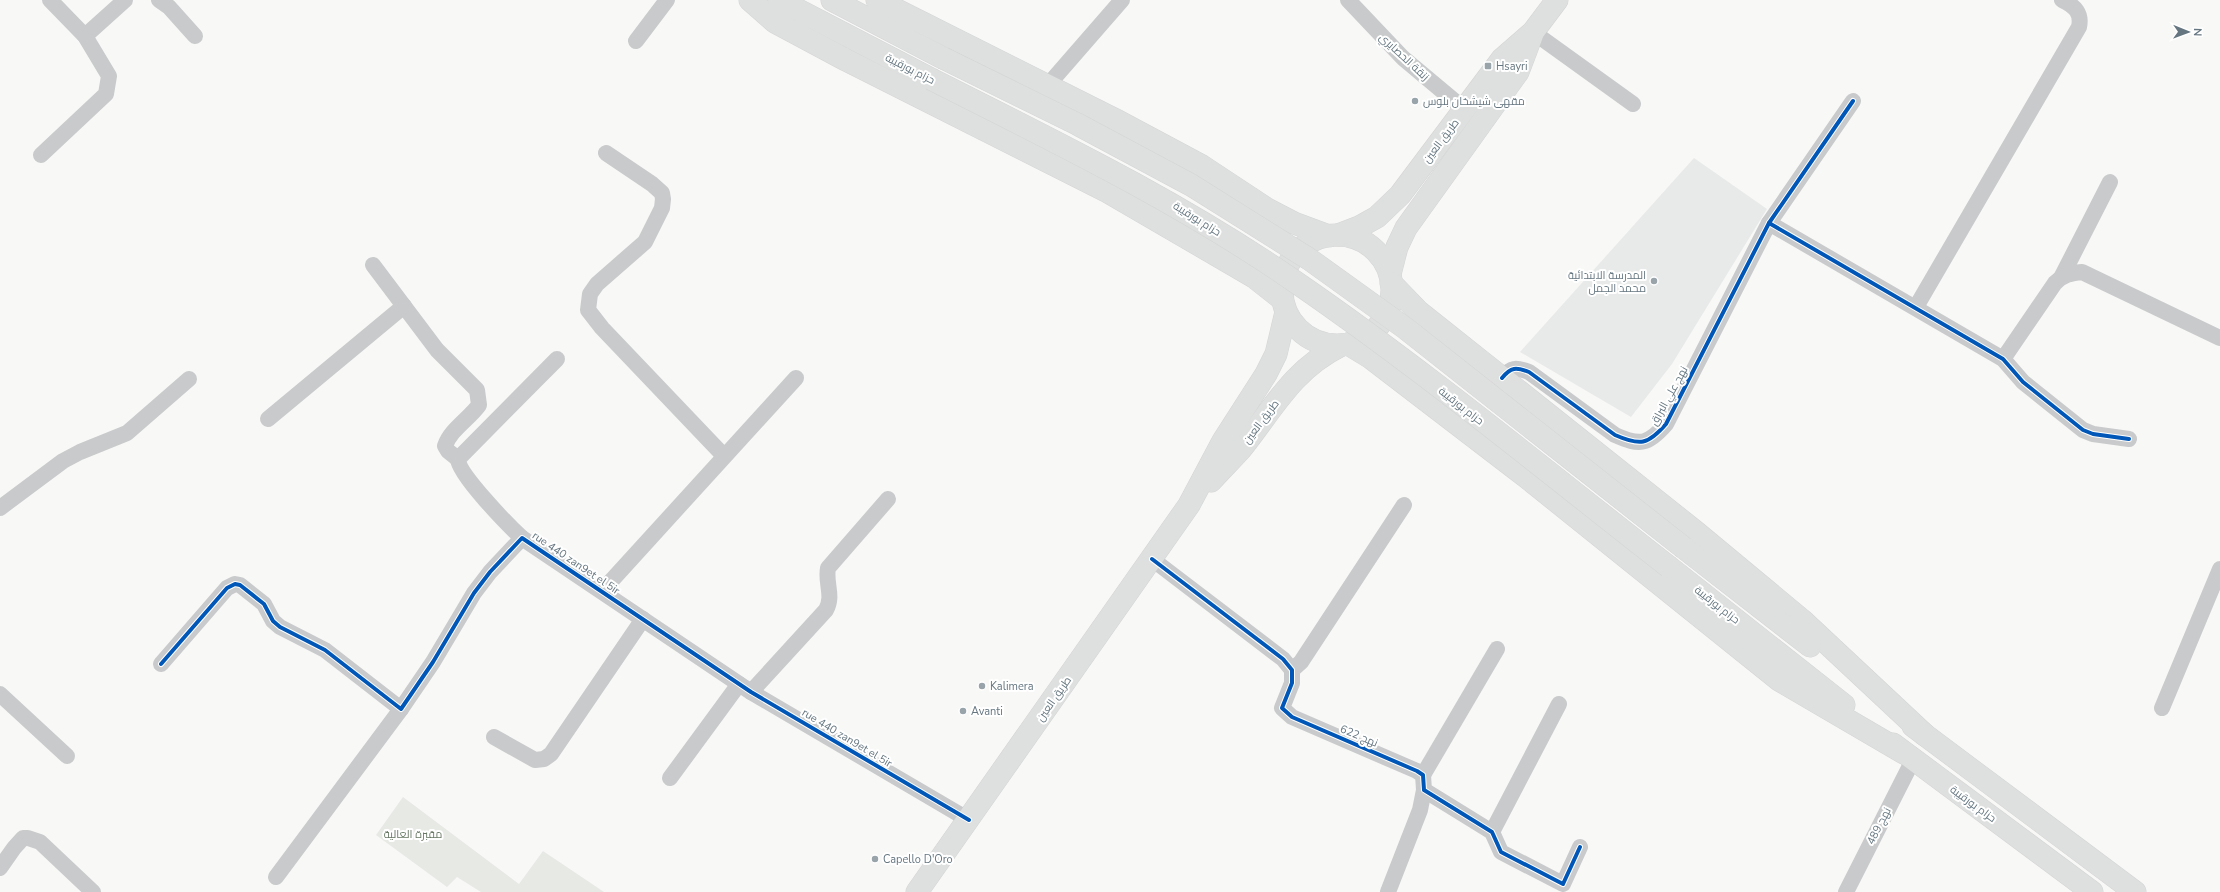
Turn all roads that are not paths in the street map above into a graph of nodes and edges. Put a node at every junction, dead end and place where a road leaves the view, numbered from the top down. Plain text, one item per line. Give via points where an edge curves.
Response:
1 (50, 0) edge
2 (125, 0) edge
3 (159, 0) edge
4 (667, 0) edge
5 (750, 0) edge
6 (779, 0) edge
7 (832, 0) edge
8 (877, 0) edge
9 (1122, 0) edge
10 (1348, 0) edge
11 (1557, 0) edge
12 (2062, 0) edge
13 (1533, 32) junction
14 (85, 36) junction
15 (194, 36) dead end
16 (636, 41) dead end
17 (1048, 86) junction
18 (1853, 101) dead end
19 (1633, 104) dead end
20 (1464, 109) junction
21 (606, 154) dead end
22 (41, 155) dead end
23 (2110, 182) dead end
24 (1769, 223) junction
25 (1333, 235) junction
26 (373, 265) dead end
27 (2062, 276) junction
28 (1391, 279) junction
29 (1284, 305) junction
30 (404, 306) junction
31 (1916, 307) junction
32 (2220, 338) edge
33 (1344, 345) junction
34 (557, 359) dead end
35 (2003, 359) junction
36 (796, 378) dead end
37 (1502, 378) junction
38 (188, 379) dead end
39 (268, 419) dead end
40 (2129, 439) dead end
41 (724, 456) junction
42 (458, 459) junction
43 (888, 499) dead end
44 (1189, 505) junction
45 (1404, 505) dead end
46 (0, 508) edge
47 (522, 538) junction
48 (1152, 558) junction
49 (2220, 570) edge
50 (602, 591) junction
51 (643, 619) junction
52 (1497, 649) dead end
53 (161, 664) dead end
54 (1292, 670) junction
55 (745, 688) junction
56 (0, 694) edge
57 (1559, 704) dead end
58 (2162, 708) dead end
59 (401, 709) junction
60 (1925, 735) junction
61 (494, 737) dead end
62 (67, 756) dead end
63 (1908, 756) junction
64 (670, 778) dead end
65 (1423, 783) junction
66 (969, 820) junction
67 (1492, 832) junction
68 (1580, 847) dead end
69 (0, 868) edge
70 (276, 877) dead end
71 (93, 892) edge
72 (917, 892) edge
73 (1388, 892) edge
74 (1846, 892) edge
75 (2092, 892) edge
76 (2135, 892) edge

1 - 14 street
2 - 14 street
3 - 15 street via 169,7
4 - 16 street
5 - 29 main road via 775,22 1108,192 1254,277
6 - 63 main road, حزام بورقيبة, bridge via 1179,207 1297,282 1391,351
7 - 60 main road, bridge via 1077,124 1191,185 1309,259 1405,328
8 - 17 main road
9 - 17 street
10 - 20 street, زنقة الحصايري via 1403,58
11 - 13 main road, طريق العين
12 - 31 street via 2078,12 2081,20 2079,27
13 - 19 street
13 - 20 main road, طريق العين via 1502,59
13 - 28 main road, طريق العين via 1518,72 1406,228 1397,247
14 - 22 street via 109,76 106,94
17 - 25 main road via 1202,166 1267,209 1294,223
18 - 24 street
20 - 25 main road, طريق العين via 1400,195 1377,216 1359,227
21 - 41 street via 662,193 662,208 645,242 597,284 590,294 588,310 602,328
23 - 27 street
24 - 31 street
24 - 37 street, نهج علي البراق via 1666,424 1655,437 1647,441 1630,442 1615,435 1529,372 1517,368 1509,369
25 - 28 main road via 1355,238 1370,246 1382,258
25 - 29 main road via 1319,238 1302,247 1289,262 1282,279
26 - 30 street
27 - 32 street via 2082,272
27 - 35 street
28 - 33 main road via 1389,309 1381,325 1368,336
28 - 37 main road via 1418,311
29 - 33 main road via 1288,317 1300,332 1316,342
29 - 44 main road, طريق العين via 1276,354 1223,441
30 - 39 street
30 - 42 street via 437,350 477,390 479,405 447,440 445,446
31 - 35 street
33 - 44 main road, طريق العين via 1320,356 1303,370 1286,388 1240,450
33 - 63 main road via 1371,358 1525,476 1779,680
34 - 42 street
35 - 40 street via 2023,382 2082,430
36 - 41 street
37 - 60 main road via 1802,620
38 - 46 street via 127,433 80,452 63,462
41 - 50 street
42 - 47 street via 461,470
43 - 55 street via 828,568 830,596 826,610
44 - 48 main road, طريق العين
45 - 54 street via 1301,662
47 - 50 street, rue 440 zan9et el 5ir
47 - 59 street, rue 440 zan9et el 5ir via 478,587 429,669
48 - 54 street via 1283,659
48 - 66 main road, طريق العين
49 - 58 street
50 - 51 street, rue 440 zan9et el 5ir
51 - 55 street, rue 440 zan9et el 5ir
51 - 61 street via 551,754 544,759 535,760
52 - 65 street
53 - 59 street via 227,588 235,584 240,585 264,604 280,627 325,650
54 - 65 street, نهج 622 via 1292,683 1282,710 1292,718 1417,771
55 - 64 street
55 - 66 street, rue 440 zan9et el 5ir
56 - 62 street
57 - 67 street
59 - 70 street, rue 440 zan9et el 5ir
60 - 76 main road
63 - 74 street, نهج 489
63 - 75 main road, حزام بورقيبة
65 - 67 street, نهج 622
65 - 73 street via 1420,810
66 - 72 main road, طريق العين
67 - 68 street via 1501,852 1563,884
69 - 71 street via 18,842 23,838 34,839

